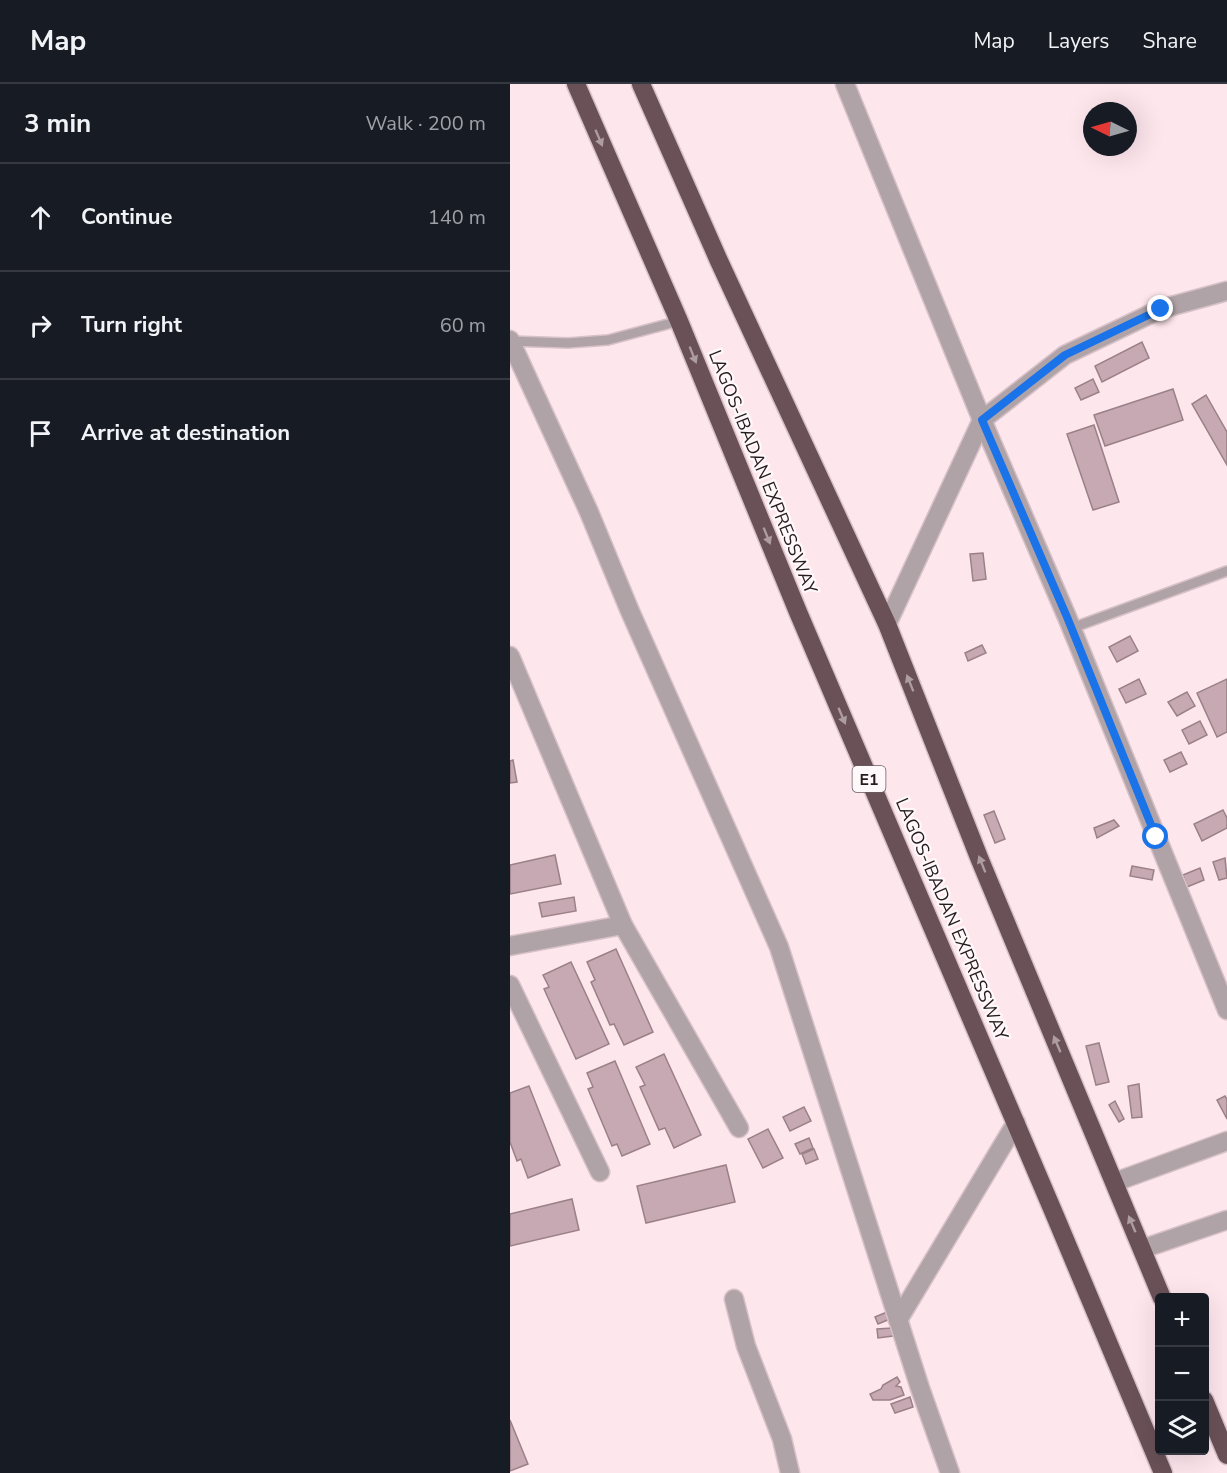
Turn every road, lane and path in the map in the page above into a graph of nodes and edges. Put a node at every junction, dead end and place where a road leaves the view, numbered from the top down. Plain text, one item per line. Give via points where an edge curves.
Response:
1 (576, 84) edge
2 (641, 84) edge
3 (845, 84) edge
4 (1227, 291) edge
5 (679, 321) junction
6 (510, 341) edge
7 (982, 420) junction
8 (1227, 571) edge
9 (886, 624) junction
10 (1072, 628) junction
11 (510, 656) edge
12 (623, 925) junction
13 (510, 946) edge
14 (510, 985) edge
15 (1227, 1010) edge
16 (1016, 1123) junction
17 (739, 1128) dead end
18 (1227, 1141) edge
19 (600, 1172) dead end
20 (1114, 1182) junction
21 (1227, 1220) edge
22 (1142, 1249) junction
23 (1160, 1293) edge
24 (734, 1299) dead end
25 (898, 1320) junction
26 (1204, 1401) edge
27 (1227, 1455) edge
28 (790, 1473) edge
29 (950, 1473) edge
30 (1163, 1473) edge

1 -> 5 highway, LAGOS-IBADAN EXPRESSWAY / E1
2 - 9 highway
3 - 7 street
4 - 7 street via 1161,309 1065,355
5 - 6 lane via 608,340
5 -> 16 highway, LAGOS-IBADAN EXPRESSWAY / E1 via 798,612
6 - 25 street via 779,946
7 - 9 street
7 - 10 street
8 - 10 lane
20 -> 9 highway
10 - 15 street
11 - 12 street
12 - 13 street
12 - 17 street
14 - 19 street
16 - 25 street
16 - 30 highway, LAGOS-IBADAN EXPRESSWAY / E1
18 - 20 street
22 -> 20 highway
21 - 22 street
22 - 23 highway
24 - 28 street
25 - 29 street
26 - 27 highway

